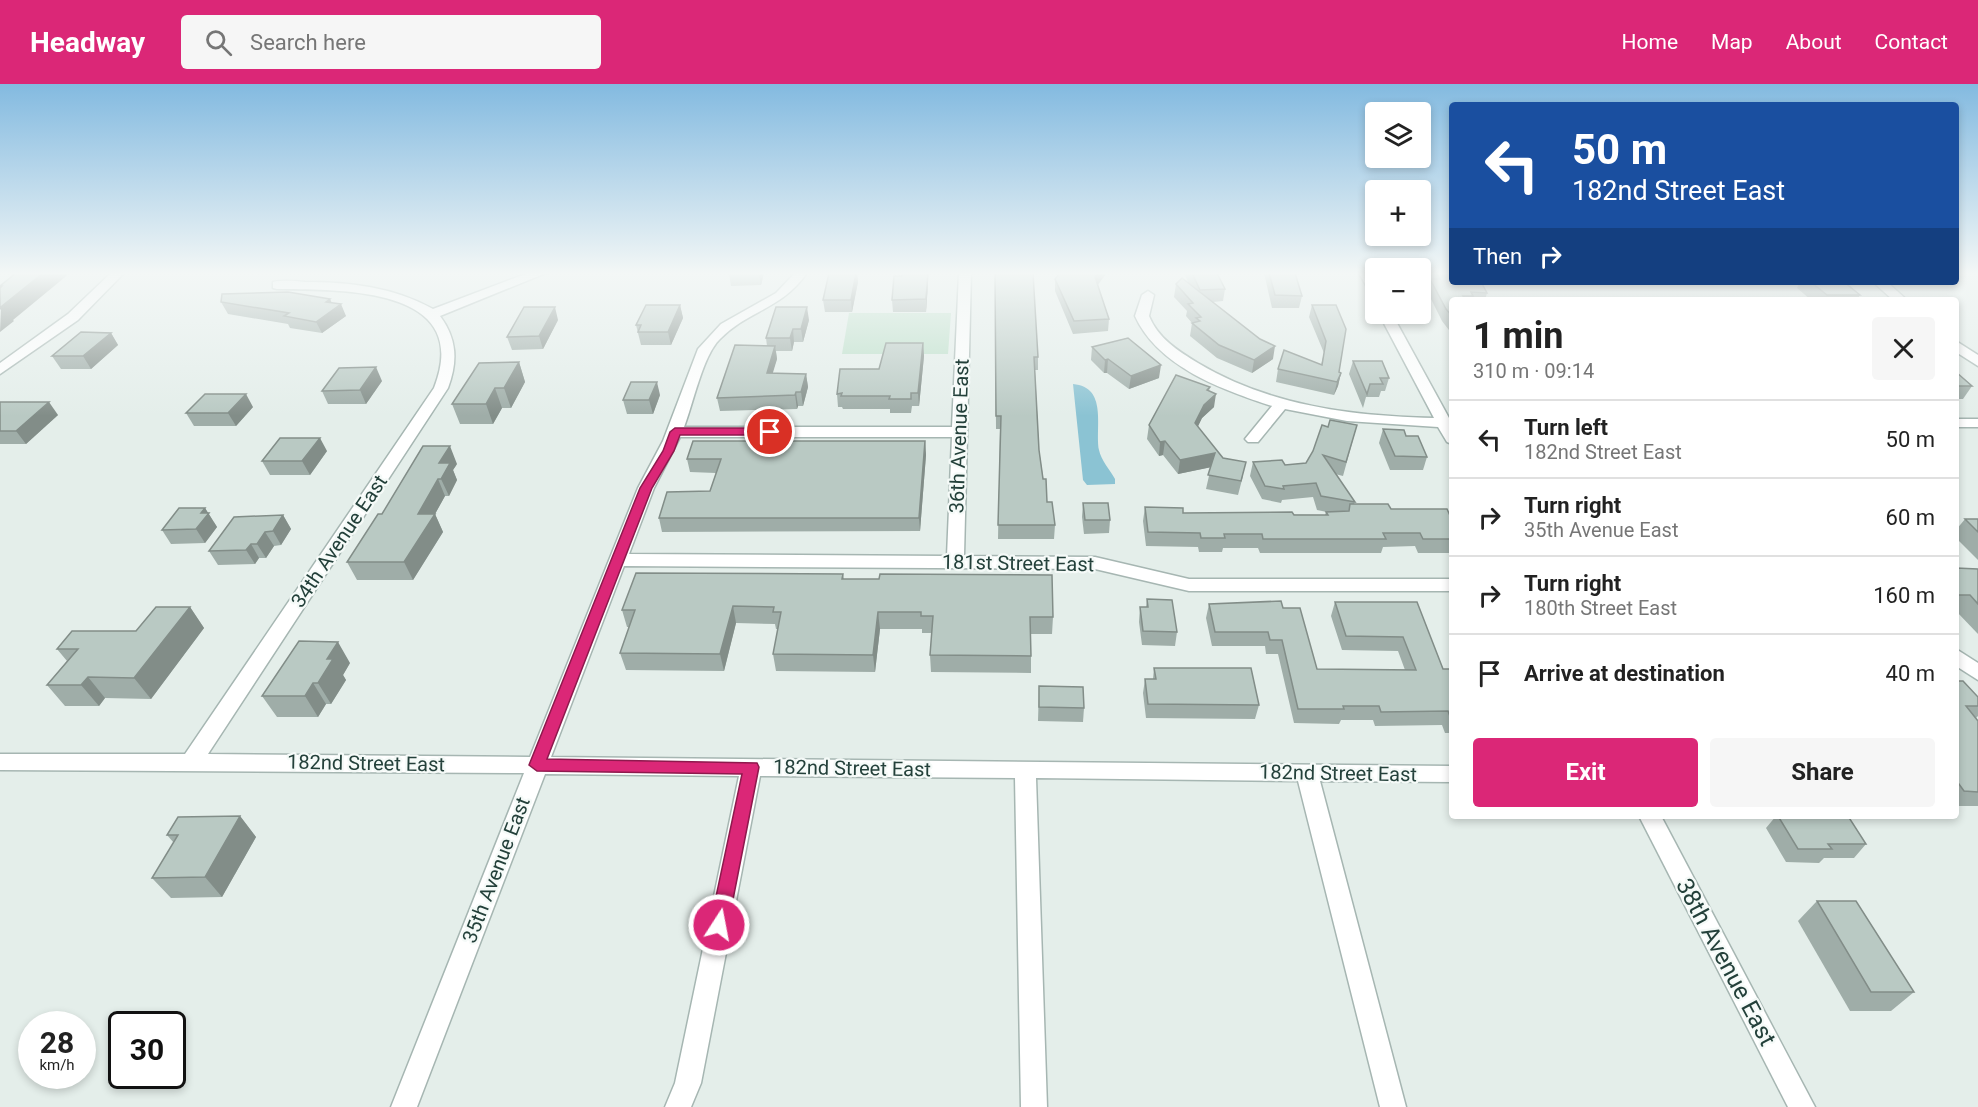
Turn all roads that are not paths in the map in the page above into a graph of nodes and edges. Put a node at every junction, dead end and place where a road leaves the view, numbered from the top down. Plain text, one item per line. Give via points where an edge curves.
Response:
1 (68, 321) edge
2 (437, 321) edge
3 (738, 321) edge
4 (963, 321) edge
5 (1145, 321) edge
6 (1392, 324) edge
7 (1959, 347) edge
8 (1978, 363) edge
9 (0, 370) edge
10 (1281, 405) junction
11 (1448, 423) edge
12 (1959, 423) edge
13 (1978, 423) edge
14 (675, 432) junction
15 (960, 432) junction
16 (1253, 439) dead end
17 (618, 560) junction
18 (956, 562) junction
19 (1449, 585) edge
20 (1959, 658) edge
21 (1978, 674) edge
22 (0, 762) edge
23 (191, 762) junction
24 (537, 765) junction
25 (751, 767) junction
26 (1025, 770) junction
27 (1307, 773) junction
28 (1449, 774) edge
29 (1652, 819) edge
30 (405, 1107) edge
31 (678, 1107) edge
32 (1034, 1107) edge
33 (1393, 1107) edge
34 (1802, 1107) edge

1 - 9 street
2 - 23 street, 34th Avenue East via 445,332 451,357 441,388
3 - 14 street, 35th Avenue East via 714,337 705,349
4 - 15 street, 36th Avenue East
5 - 10 street via 1172,352 1200,372
6 - 11 street
7 - 8 street
10 - 11 street via 1357,419
10 - 16 street
12 - 13 street
14 - 15 street
14 - 17 street, 35th Avenue East via 669,451 646,488
15 - 18 street, 36th Avenue East
17 - 18 street, 181st Street East
17 - 24 street, 35th Avenue East
18 - 19 street, 181st Street East via 1095,563 1189,585
20 - 21 street
22 - 23 street, 182nd Street East
23 - 24 street, 182nd Street East
24 - 25 street, 182nd Street East
24 - 30 street, 35th Avenue East
25 - 26 street, 182nd Street East
25 - 31 street via 688,1083
26 - 27 street, 182nd Street East
26 - 32 street
27 - 28 street, 182nd Street East
27 - 33 street
29 - 34 street, 38th Avenue East

